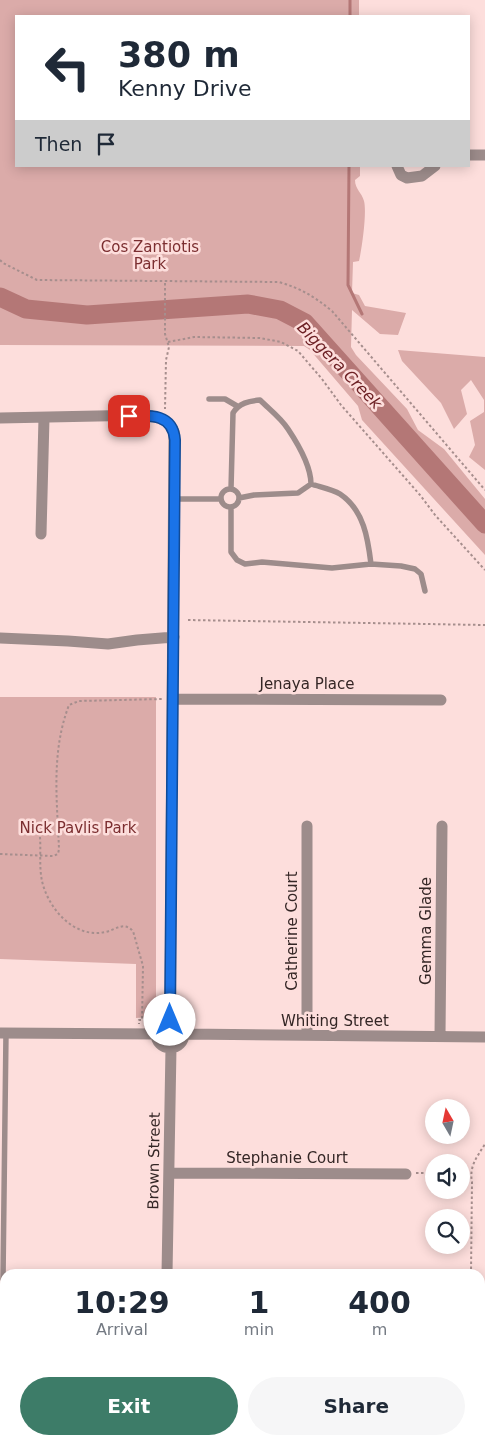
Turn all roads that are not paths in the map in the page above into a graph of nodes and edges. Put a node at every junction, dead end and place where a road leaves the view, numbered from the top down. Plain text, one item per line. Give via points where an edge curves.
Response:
1 (470, 155) edge
2 (485, 155) edge
3 (398, 167) edge
4 (435, 167) edge
5 (209, 399) dead end
6 (237, 406) junction
7 (0, 418) edge
8 (44, 418) junction
9 (311, 484) junction
10 (230, 489) junction
11 (239, 498) junction
12 (174, 499) junction
13 (221, 499) junction
14 (231, 507) junction
15 (41, 534) dead end
16 (371, 564) junction
17 (425, 591) dead end
18 (174, 637) junction
19 (0, 638) edge
20 (174, 699) junction
21 (441, 700) dead end
22 (307, 826) dead end
23 (442, 826) dead end
24 (170, 1020) junction
25 (3, 1033) edge
26 (156, 1034) junction
27 (185, 1034) junction
28 (307, 1036) junction
29 (440, 1036) junction
30 (485, 1037) edge
31 (170, 1048) junction
32 (169, 1173) junction
33 (406, 1174) road end
34 (3, 1269) edge
35 (168, 1269) edge

1 - 2 street
3 - 4 street via 406,178 422,176
5 - 6 lane via 225,399
6 - 9 lane via 260,400 288,428 307,463
6 - 10 lane via 233,413
7 - 8 street
8 - 12 street via 146,415 162,418 170,423 174,432
8 - 15 street
9 - 11 lane via 298,494
9 - 16 lane via 340,494 356,510 367,534
10 - 11 lane via 237,492
10 - 13 lane
11 - 14 lane via 238,504
12 - 13 lane
12 - 18 street
13 - 14 lane via 224,505
14 - 16 lane via 231,552 245,564 262,562 332,568
16 - 17 lane via 415,569 421,574
18 - 19 street via 108,644
18 - 20 street
20 - 21 street, Jenaya Place
20 - 24 street
22 - 28 street, Catherine Court
23 - 29 street, Gemma Glade
24 - 26 street via 159,1026
24 - 27 street via 180,1024
25 - 26 street
25 - 34 lane
26 - 31 street via 160,1044
27 - 28 street, Whiting Street
27 - 31 street via 182,1042
28 - 29 street, Whiting Street
29 - 30 street, Whiting Street
31 - 32 street, Brown Street
32 - 33 street, Stephanie Court
32 - 35 street, Brown Street

